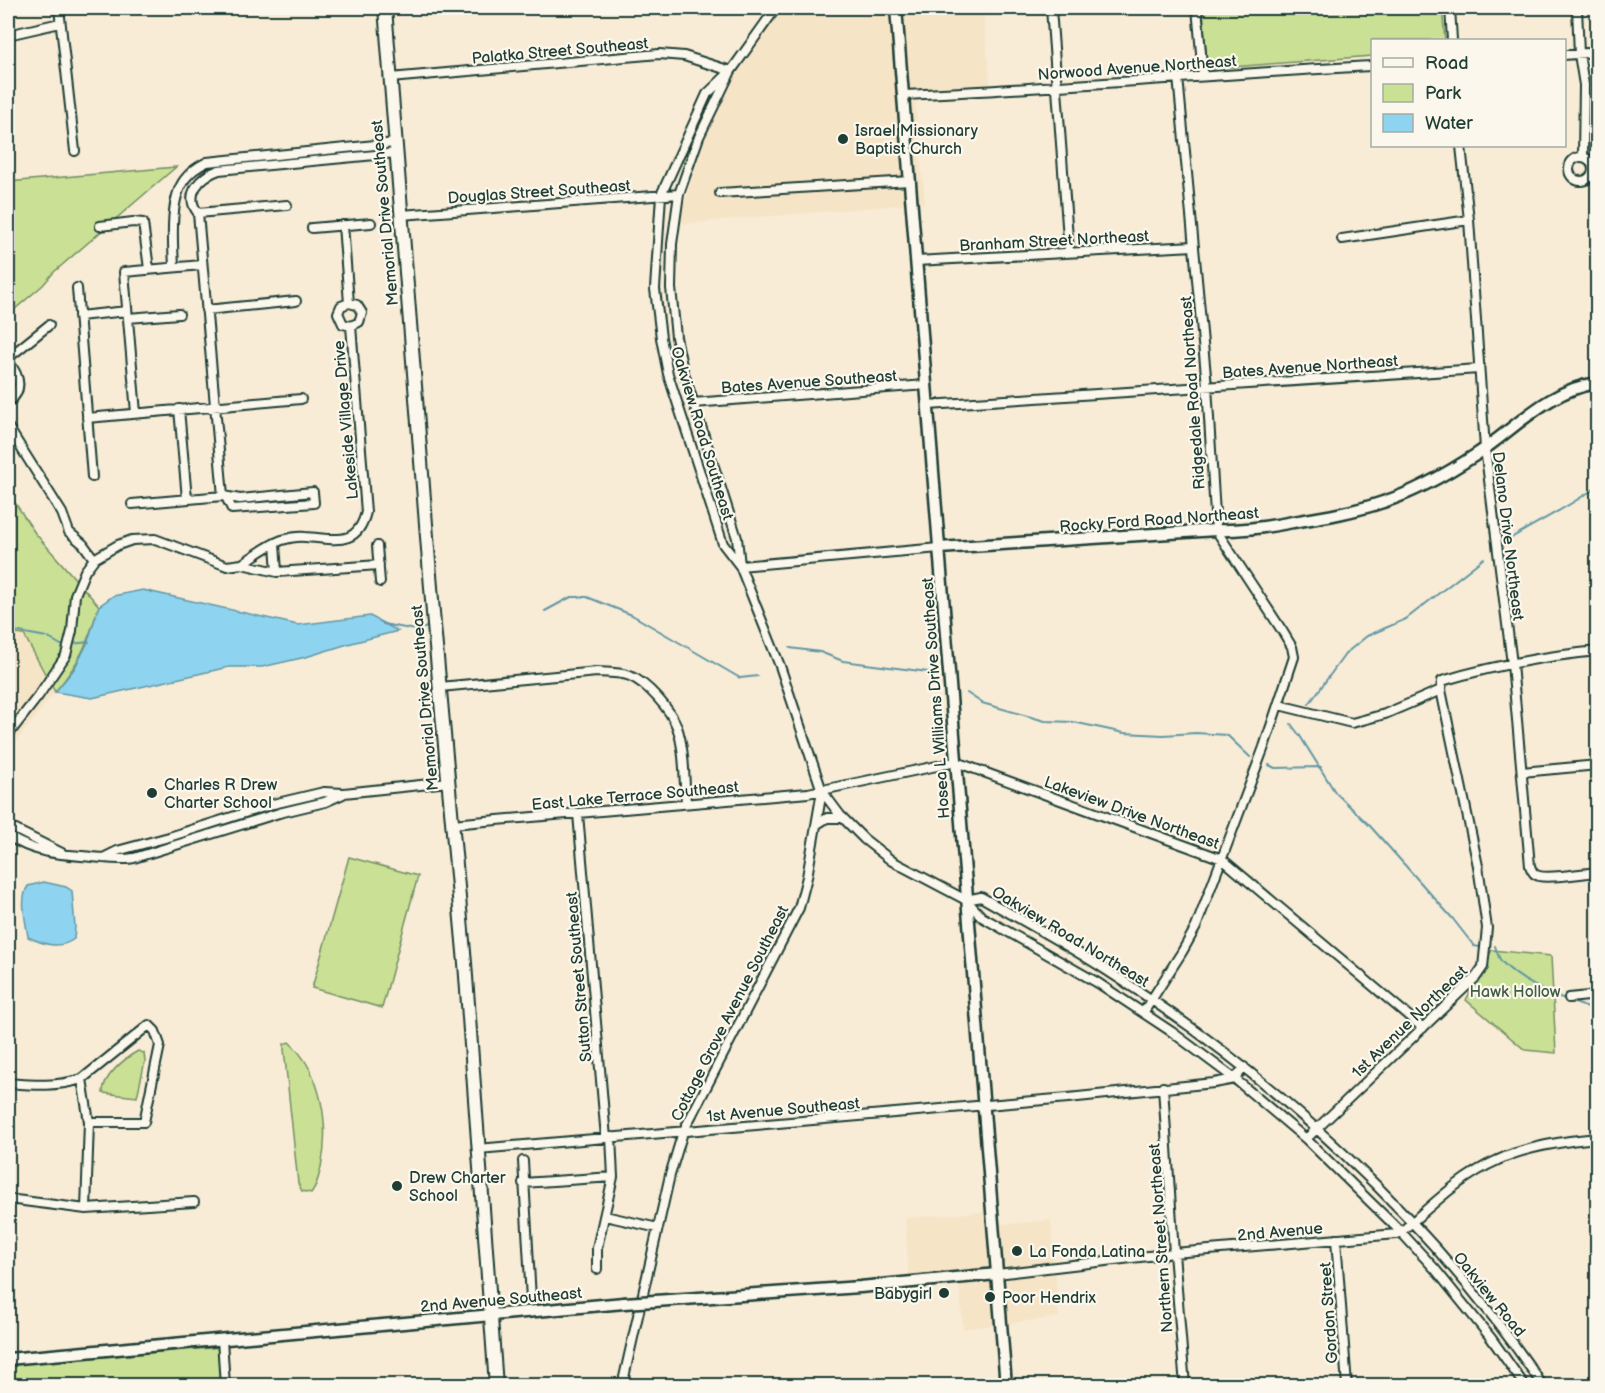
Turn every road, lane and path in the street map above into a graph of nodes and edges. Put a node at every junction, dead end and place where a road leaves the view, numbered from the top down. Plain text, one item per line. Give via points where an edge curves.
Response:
1 (59, 8) edge
2 (385, 8) edge
3 (776, 8) edge
4 (896, 8) edge
5 (1051, 8) edge
6 (1197, 8) edge
7 (1450, 8) edge
8 (1577, 8) edge
9 (60, 23) junction
10 (8, 34) edge
11 (1452, 39) edge
12 (1598, 52) edge
13 (1579, 54) junction
14 (1566, 55) edge
15 (1371, 66) edge
16 (731, 71) junction
17 (1203, 75) junction
18 (1178, 77) junction
19 (390, 78) junction
20 (1057, 87) junction
21 (903, 95) junction
22 (1461, 147) edge
23 (396, 148) junction
24 (75, 152) dead end
25 (1583, 156) dead end
26 (910, 181) junction
27 (720, 193) dead end
28 (679, 194) junction
29 (178, 195) junction
30 (661, 195) junction
31 (192, 198) junction
32 (288, 205) dead end
33 (198, 213) junction
34 (400, 215) junction
35 (1468, 220) junction
36 (370, 223) dead end
37 (343, 225) junction
38 (100, 226) dead end
39 (312, 228) dead end
40 (1342, 239) dead end
41 (1194, 246) junction
42 (1069, 252) junction
43 (916, 261) junction
44 (202, 265) junction
45 (174, 267) junction
46 (148, 269) junction
47 (76, 288) dead end
48 (296, 301) dead end
49 (349, 303) junction
50 (206, 310) junction
51 (179, 314) dead end
52 (128, 315) junction
53 (79, 316) junction
54 (49, 325) dead end
55 (351, 326) junction
56 (8, 360) edge
57 (1479, 369) junction
58 (1598, 383) edge
59 (926, 385) junction
60 (1207, 386) junction
61 (301, 399) dead end
62 (8, 403) edge
63 (693, 403) junction
64 (928, 405) junction
65 (215, 406) junction
66 (179, 409) junction
67 (136, 413) junction
68 (87, 418) junction
69 (8, 427) edge
70 (1485, 448) junction
71 (92, 477) dead end
72 (224, 496) junction
73 (187, 499) junction
74 (314, 503) dead end
75 (132, 504) dead end
76 (1216, 530) junction
77 (274, 544) junction
78 (377, 546) dead end
79 (939, 548) junction
80 (94, 559) junction
81 (242, 564) junction
82 (379, 565) junction
83 (740, 566) junction
84 (277, 572) junction
85 (380, 582) dead end
86 (1598, 651) edge
87 (1512, 664) junction
88 (440, 687) junction
89 (1441, 690) junction
90 (1279, 705) junction
91 (8, 735) edge
92 (956, 762) junction
93 (1598, 765) edge
94 (1522, 772) junction
95 (449, 782) junction
96 (822, 791) junction
97 (686, 802) junction
98 (578, 814) junction
99 (843, 818) junction
100 (452, 824) junction
101 (816, 825) junction
102 (8, 826) edge
103 (8, 836) edge
104 (66, 855) junction
105 (1222, 859) junction
106 (1598, 872) edge
107 (966, 900) junction
108 (1598, 995) edge
109 (1569, 998) dead end
110 (1152, 1000) junction
111 (1143, 1013) junction
112 (1423, 1028) junction
113 (1244, 1067) junction
114 (1235, 1078) junction
115 (82, 1079) junction
116 (8, 1083) edge
117 (1163, 1088) junction
118 (983, 1104) junction
119 (89, 1122) junction
120 (1316, 1128) junction
121 (683, 1132) junction
122 (609, 1138) junction
123 (1598, 1138) edge
124 (1306, 1139) junction
125 (478, 1149) junction
126 (523, 1161) dead end
127 (613, 1177) junction
128 (523, 1183) junction
129 (8, 1198) edge
130 (194, 1202) dead end
131 (86, 1209) junction
132 (604, 1216) junction
133 (1412, 1223) junction
134 (658, 1228) junction
135 (1401, 1232) junction
136 (1336, 1239) junction
137 (1174, 1253) junction
138 (597, 1269) dead end
139 (997, 1274) junction
140 (531, 1299) dead end
141 (491, 1314) junction
142 (222, 1339) junction
143 (8, 1359) edge
144 (225, 1386) edge
145 (496, 1386) edge
146 (622, 1386) edge
147 (1006, 1386) edge
148 (1185, 1386) edge
149 (1347, 1386) edge
150 (1525, 1386) edge
151 (1543, 1386) edge

1 - 9 street
2 - 19 main road, Memorial Drive Southeast
3 - 16 street, Oakview Road Southeast
4 - 21 street, Hosea L Williams Drive Southeast
5 - 20 street
6 - 17 street
7 - 11 street
8 - 13 street
9 - 10 street
9 - 24 street
12 - 13 street
13 - 14 street
13 - 25 street via 1584,85
15 - 17 street, Norwood Avenue Northeast
16 - 19 street, Palatka Street Southeast via 684,56 659,54
16 - 28 street, Oakview Road Southeast via 699,137
16 - 30 street, Oakview Road Southeast via 707,94
17 - 18 street, Norwood Avenue Northeast
18 - 20 street, Norwood Avenue Northeast
18 - 41 street, Ridgedale Road Northeast
19 - 23 main road, Memorial Drive Southeast
20 - 21 street, Norwood Avenue Northeast
20 - 42 street
21 - 26 street, Hosea L Williams Drive Southeast
22 - 35 street, Delano Drive Northeast
23 - 29 street via 207,162 184,180
23 - 31 street via 219,170 200,180
23 - 34 main road, Memorial Drive Southeast
26 - 27 street
26 - 43 street, Hosea L Williams Drive Southeast
28 - 30 street, Douglas Street Southeast
28 - 63 street, Oakview Road Southeast via 671,288 676,337
29 - 31 street
29 - 45 street via 173,223
30 - 34 street, Douglas Street Southeast
30 - 83 street, Oakview Road Southeast via 655,289 666,362 723,544
31 - 33 street
32 - 33 street
33 - 44 street
34 - 88 main road, Memorial Drive Southeast
35 - 40 street
35 - 57 street, Delano Drive Northeast
36 - 37 street
37 - 39 street
37 - 49 street, Lakeside Village Drive
38 - 46 street via 143,224
41 - 42 street, Branham Street Northeast
41 - 60 street, Ridgedale Road Northeast
42 - 43 street, Branham Street Northeast
43 - 59 street, Hosea L Williams Drive Southeast
44 - 45 street
44 - 50 street
45 - 46 street
46 - 52 street via 124,272
47 - 53 street
48 - 50 street
49 - 55 street, Lakeside Village Drive via 357,305 362,313 359,322
49 - 55 street, Lakeside Village Drive via 341,306 338,317
50 - 65 street
51 - 52 street
52 - 53 street
52 - 67 street
53 - 68 street
54 - 56 street
55 - 77 street, Lakeside Village Drive via 366,512 363,522 349,536 337,541 299,536
56 - 62 street via 19,378 19,389
57 - 60 street, Bates Avenue Northeast
57 - 70 street, Delano Drive Northeast
58 - 70 street, Rocky Ford Road Northeast via 1583,385 1550,400
59 - 63 street, Bates Avenue Southeast
59 - 64 street, Hosea L Williams Drive Southeast
60 - 64 street, Bates Avenue Northeast
60 - 76 street, Ridgedale Road Northeast
61 - 65 street
63 - 83 street, Oakview Road Southeast via 737,538
64 - 79 street, Hosea L Williams Drive Southeast
65 - 66 street
65 - 72 street
66 - 67 street
66 - 73 street
67 - 68 street
68 - 71 street
69 - 80 street via 62,513 69,532
70 - 76 street, Rocky Ford Road Northeast via 1438,478 1384,502 1265,527
70 - 87 street, Delano Drive Northeast
72 - 73 street
72 - 74 street via 240,499 313,492
73 - 75 street
76 - 79 street, Rocky Ford Road Northeast
76 - 90 street, Ridgedale Road Northeast via 1292,647 1294,657
77 - 81 street, Lakeside Village Drive
77 - 84 street
78 - 82 street
79 - 83 street
79 - 92 street, Hosea L Williams Drive Southeast
80 - 81 street via 118,545 142,538 167,543 227,566
80 - 91 street via 75,596 66,655
81 - 84 street
82 - 84 street
82 - 85 street
83 - 96 street, Oakview Road Southeast via 780,666
86 - 87 street
87 - 89 street via 1442,681
87 - 94 street, Delano Drive Northeast
88 - 95 main road, Memorial Drive Southeast
88 - 97 street via 597,672 631,676 658,699 677,728
89 - 90 street via 1385,714 1352,723
89 - 112 street, 1st Avenue Northeast via 1487,928 1483,967
90 - 105 street, Ridgedale Road Northeast
92 - 96 street, East Lake Terrace Southeast
92 - 105 street, Lakeview Drive Northeast
92 - 107 street, Hosea L Williams Drive Southeast
93 - 94 street
94 - 106 street, Delano Drive Northeast via 1532,872 1545,877
95 - 100 main road, Memorial Drive Southeast
95 - 104 street via 324,792 273,804 103,858
96 - 97 street, East Lake Terrace Southeast
96 - 99 street, Oakview Road Southeast
96 - 101 street, Cottage Grove Avenue Southeast
97 - 98 street, East Lake Terrace Southeast
98 - 100 street, East Lake Terrace Southeast
98 - 122 street, Sutton Street Southeast
99 - 101 street via 827,818
99 - 107 street, Oakview Road Southeast via 892,861
100 - 125 main road, Memorial Drive Southeast
101 - 121 street, Cottage Grove Avenue Southeast via 799,908
102 - 104 street
103 - 104 street via 31,849
105 - 110 street, Ridgedale Road Northeast via 1196,927
105 - 112 street, Lakeview Drive Northeast
107 - 110 street, Oakview Road Northeast via 981,897
107 - 111 street, Oakview Road Northeast via 982,917
107 - 118 street, Hosea L Williams Drive Southeast
108 - 109 street
110 - 111 street, Ridgedale Road Northeast
110 - 113 street, Oakview Road Northeast
111 - 114 street, Oakview Road Northeast
112 - 120 street, 1st Avenue Northeast
113 - 114 street
113 - 120 street, Oakview Road Northeast
114 - 117 street
114 - 124 street, Oakview Road Northeast
115 - 116 street via 46,1086
115 - 119 street
115 - 119 street via 149,1025 155,1031 160,1045 144,1122
117 - 118 street
117 - 137 street, Northern Street Northeast
118 - 121 street, 1st Avenue Southeast
118 - 139 street, Hosea L Williams Drive Southeast
119 - 131 street
120 - 124 street, 1st Avenue Northeast
120 - 133 street, Oakview Road Northeast
121 - 122 street, 1st Avenue Southeast
121 - 134 street, Cottage Grove Avenue Southeast
122 - 125 street, 1st Avenue Southeast
122 - 127 street, Sutton Street Southeast
123 - 133 street via 1556,1143 1497,1160 1432,1204
124 - 135 street, Oakview Road Northeast
125 - 141 main road, Memorial Drive Southeast
126 - 128 street
127 - 128 street
127 - 132 street, Sutton Street Southeast
128 - 140 street
129 - 131 street
130 - 131 street
132 - 134 street
132 - 138 street, Sutton Street Southeast
133 - 135 street
133 - 151 street, Oakview Road via 1503,1329
134 - 146 street, Cottage Grove Avenue Southeast
135 - 136 street, 2nd Avenue
135 - 150 street, Oakview Road via 1491,1338
136 - 137 street, 2nd Avenue
136 - 149 street, Gordon Street
137 - 139 street, 2nd Avenue
137 - 148 street, Northern Street Northeast
139 - 141 street, 2nd Avenue Southeast, bridge
139 - 147 street, Hosea L Williams Drive Southeast
141 - 142 street, 2nd Avenue Southeast
141 - 145 main road, Memorial Drive Southeast
142 - 143 street, 2nd Avenue Southeast
142 - 144 street

